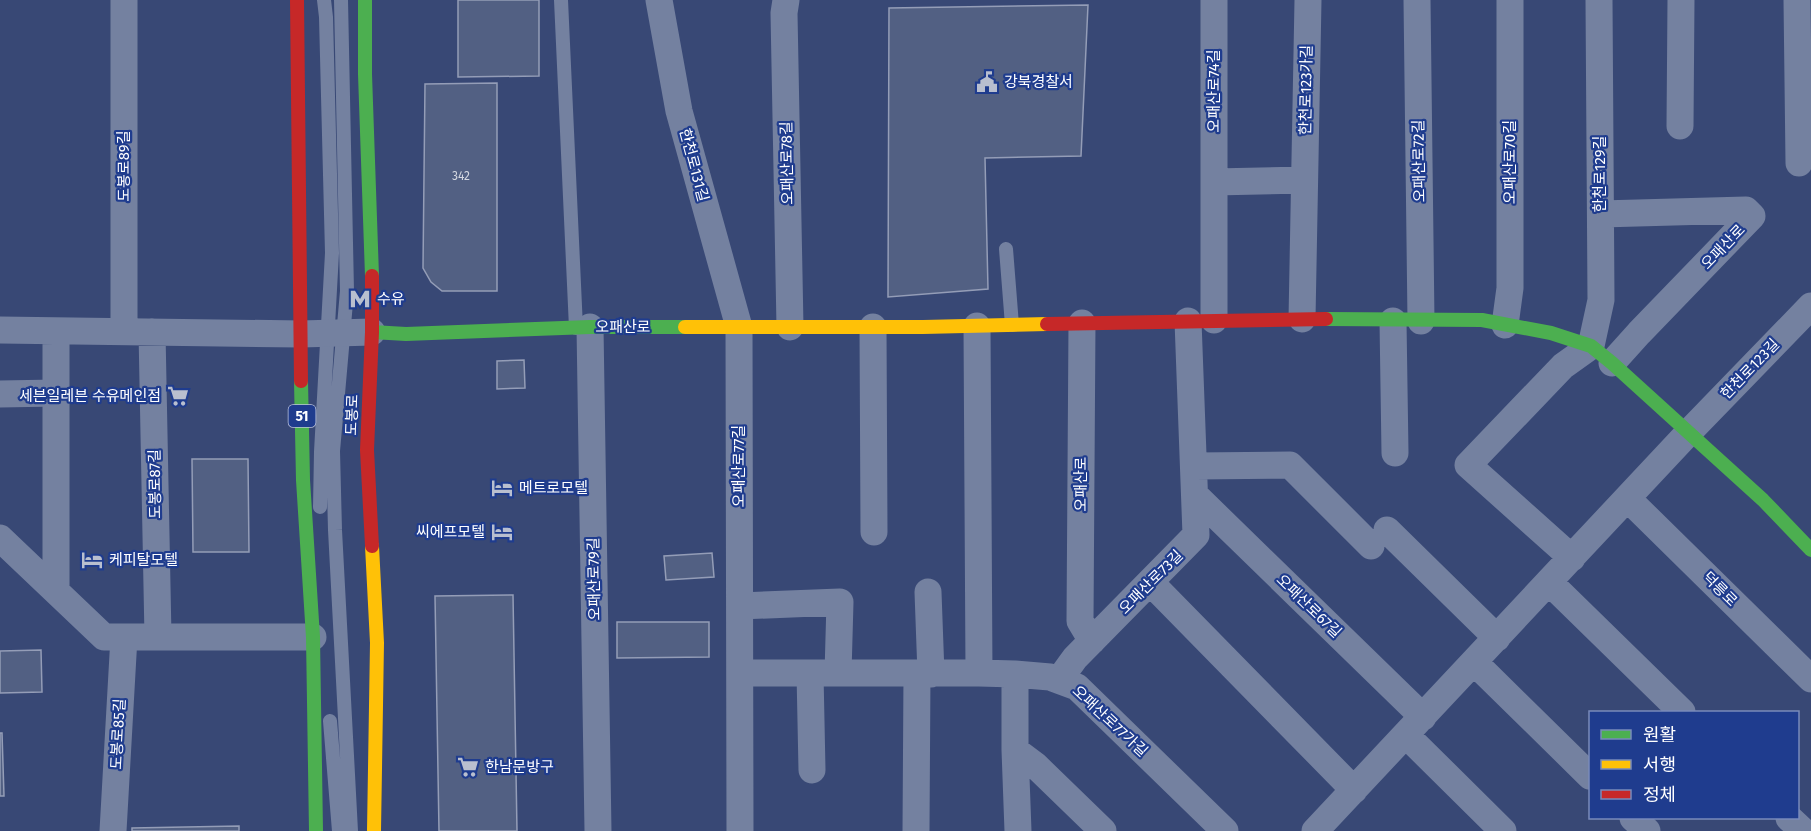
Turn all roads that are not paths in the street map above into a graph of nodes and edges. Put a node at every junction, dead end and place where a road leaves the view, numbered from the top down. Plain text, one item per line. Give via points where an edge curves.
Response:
1 (124, 0) edge
2 (297, 0) edge
3 (324, 0) edge
4 (342, 0) edge
5 (365, 0) edge
6 (561, 0) edge
7 (659, 0) edge
8 (786, 0) edge
9 (1214, 0) edge
10 (1308, 0) edge
11 (1417, 0) edge
12 (1510, 0) edge
13 (1599, 0) edge
14 (1681, 0) edge
15 (1797, 0) edge
16 (1680, 126) dead end
17 (1799, 163) dead end
18 (1304, 180) junction
19 (1214, 182) junction
20 (1601, 214) junction
21 (1006, 249) dead end
22 (1811, 306) edge
23 (1302, 319) junction
24 (1201, 321) junction
25 (1393, 321) junction
26 (1421, 321) junction
27 (1083, 323) junction
28 (1012, 325) junction
29 (1505, 325) junction
30 (977, 326) junction
31 (739, 327) junction
32 (790, 327) junction
33 (873, 327) junction
34 (583, 328) junction
35 (0, 330) edge
36 (56, 331) junction
37 (124, 331) junction
38 (152, 332) junction
39 (372, 332) junction
40 (323, 333) junction
41 (1591, 346) junction
42 (1612, 363) junction
43 (56, 393) junction
44 (0, 394) edge
45 (1689, 432) junction
46 (1395, 453) dead end
47 (1194, 466) junction
48 (1196, 496) junction
49 (1628, 499) junction
50 (874, 532) dead end
51 (0, 538) edge
52 (1811, 550) edge
53 (1572, 558) junction
54 (1549, 582) junction
55 (1151, 583) junction
56 (56, 591) junction
57 (928, 592) dead end
58 (740, 606) junction
59 (124, 637) junction
60 (158, 637) junction
61 (313, 637) junction
62 (1497, 638) junction
63 (1092, 641) junction
64 (1474, 662) junction
65 (740, 673) junction
66 (810, 673) junction
67 (979, 673) junction
68 (838, 674) junction
69 (924, 674) junction
70 (1015, 674) junction
71 (1811, 679) edge
72 (1059, 680) junction
73 (1681, 711) edge
74 (1414, 726) junction
75 (1015, 750) junction
76 (812, 770) dead end
77 (1589, 775) edge
78 (1354, 790) junction
79 (1634, 819) edge
80 (1790, 819) edge
81 (1331, 826) edge
82 (112, 831) edge
83 (316, 831) edge
84 (339, 831) edge
85 (351, 831) edge
86 (374, 831) edge
87 (598, 831) edge
88 (740, 831) edge
89 (916, 831) edge
90 (1018, 831) edge
91 (1104, 831) edge
92 (1225, 831) edge
93 (1503, 831) edge
94 (1647, 831) edge
95 (1803, 831) edge

1 - 37 street, 도봉로89길
2 - 40 main road, 51 via 299,283
3 - 40 lane via 332,253 330,306
4 - 40 lane via 347,291
5 - 39 main road, 도봉로
6 - 34 lane
7 - 31 street, 한천로131길 via 679,111
8 - 32 street, 오패산로78길
9 - 19 street, 오패산로74길
10 - 18 street, 한천로123가길
11 - 26 street, 오패산로72길
12 - 29 street, 오패산로70길 via 1510,288
13 - 20 street, 한천로129길
14 - 16 street
15 - 17 street
18 - 19 street
18 - 23 street, 한천로123가길
19 - 24 street, 오패산로74길
20 - 41 street, 한천로129길 via 1601,300
20 - 42 street, 오패산로 via 1746,210 1752,216
21 - 28 lane
22 - 45 street, 한천로123길
23 - 24 main road, 오패산로
23 - 25 main road, 오패산로
24 - 27 main road, 오패산로
24 - 47 street, 오패산로73길
25 - 26 main road, 오패산로
25 - 46 street
26 - 29 main road, 오패산로 via 1482,320
27 - 28 main road, 오패산로
27 - 63 street, 오패산로 via 1080,621
28 - 30 main road, 오패산로
29 - 41 main road, 오패산로 via 1551,333
30 - 33 main road, 오패산로
30 - 67 street
31 - 32 main road, 오패산로
31 - 34 main road, 오패산로
31 - 58 street, 오패산로77길
32 - 33 main road, 오패산로
33 - 50 street
34 - 39 main road, 오패산로
34 - 87 street, 오패산로79길
35 - 36 street
36 - 37 street
36 - 43 street
37 - 38 street
38 - 40 street
38 - 60 street, 도봉로87길
39 - 40 street
39 - 86 main road, 도봉로 via 367,450 377,643
40 - 61 main road, 51 via 303,480
40 - 84 lane via 322,632
40 - 85 lane via 333,451
41 - 42 main road, 오패산로
41 - 53 street via 1563,366 1468,465
42 - 45 main road, 오패산로
43 - 44 street
43 - 56 street
45 - 49 street
45 - 52 main road, 오패산로
47 - 48 street, 오패산로73길
47 - 62 street via 1290,465
48 - 55 street, 오패산로73길 via 1196,536
48 - 74 street, 오패산로67길
49 - 53 street
49 - 71 street, 덕릉로
51 - 56 street
53 - 54 street
54 - 62 street
54 - 73 street
55 - 63 street, 오패산로73길
55 - 78 street
56 - 59 street via 104,637
57 - 69 street
58 - 65 street, 오패산로77길
58 - 68 street via 840,602
59 - 60 street
59 - 82 street, 도봉로85길
60 - 61 street
61 - 83 main road, 51
62 - 64 street
63 - 72 street, 오패산로73길
64 - 74 street
64 - 77 street
65 - 66 street, 오패산로77가길
65 - 88 street, 오패산로77길
66 - 68 street, 오패산로77가길
66 - 76 street
67 - 69 street, 오패산로77가길
67 - 70 street, 오패산로77가길
68 - 69 street, 오패산로77가길
69 - 89 street
70 - 72 street, 오패산로77가길
70 - 75 street
72 - 92 street, 오패산로77가길 via 1077,687
74 - 78 street
74 - 93 street
75 - 90 street
75 - 91 street
78 - 81 street
79 - 94 street
80 - 95 street

